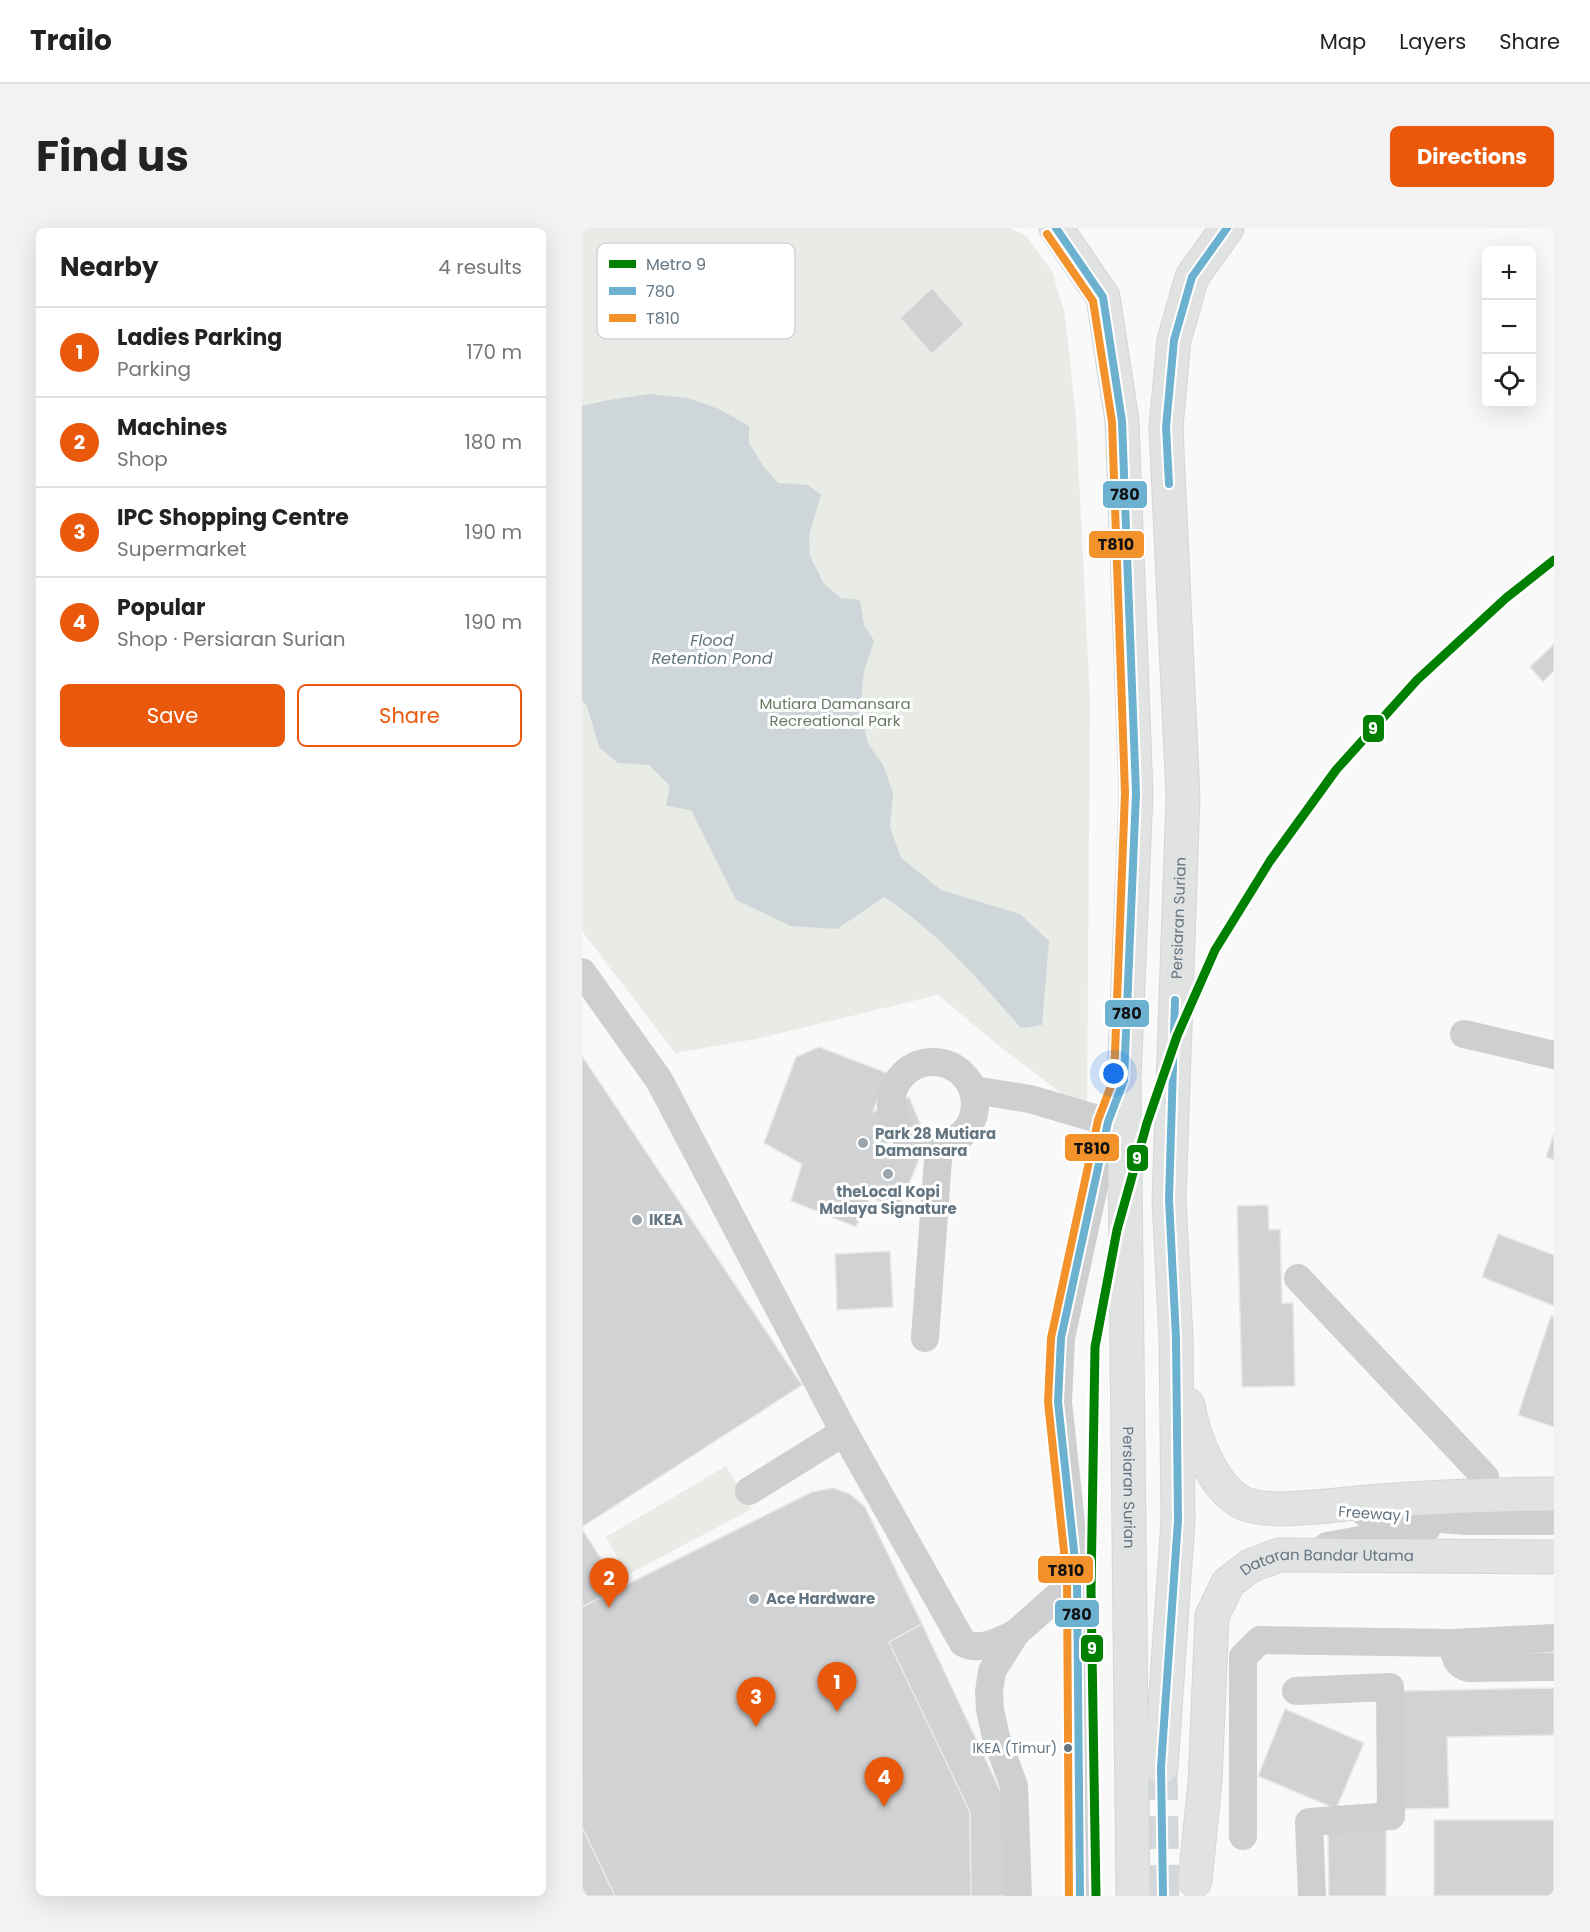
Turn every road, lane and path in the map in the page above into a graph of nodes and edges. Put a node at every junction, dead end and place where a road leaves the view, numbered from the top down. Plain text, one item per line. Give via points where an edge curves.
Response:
1 (1056, 228) edge
2 (1227, 228) edge
3 (582, 972) edge
4 (1464, 1034) dead end
5 (1554, 1055) edge
6 (1124, 1080) junction
7 (974, 1090) junction
8 (1108, 1122) junction
9 (939, 1146) junction
10 (1298, 1278) dead end
11 (925, 1338) dead end
12 (1176, 1338) junction
13 (844, 1432) junction
14 (749, 1491) dead end
15 (1488, 1494) junction
16 (1554, 1494) edge
17 (1282, 1507) junction
18 (1178, 1520) junction
19 (1467, 1521) junction
20 (1554, 1521) edge
21 (1279, 1555) junction
22 (1554, 1557) edge
23 (1077, 1579) junction
24 (1016, 1633) junction
25 (1554, 1638) edge
26 (1452, 1643) junction
27 (1554, 1667) edge
28 (1296, 1691) dead end
29 (1161, 1767) tunnel mouth
30 (1243, 1836) dead end
31 (1195, 1888) edge
32 (1018, 1896) edge
33 (1080, 1896) edge
34 (1133, 1896) edge
35 (1312, 1896) edge

1 - 6 main road, Persiaran Surian via 1103,297 1122,421 1136,793
2 - 12 main road, Persiaran Surian via 1192,277 1174,340 1166,427 1183,796 1169,1199
3 - 13 street via 659,1080
4 - 5 street
6 - 8 street, Persiaran Surian
6 - 34 main road, Persiaran Surian
7 - 8 street via 1030,1099
7 - 9 street via 973,1120 953,1142
7 - 9 street via 968,1078 946,1063 919,1063 898,1079 890,1106 894,1122 911,1140 924,1146
8 - 23 street, Persiaran Surian via 1061,1338 1058,1402
9 - 11 street
10 - 15 street via 1485,1477
12 - 17 main road via 1190,1420 1215,1476 1242,1503 1260,1508
12 - 18 main road, Persiaran Surian
13 - 14 street
13 - 24 street via 963,1643 980,1647
15 - 16 main road
15 - 17 main road
17 - 19 street, Freeway 1
18 - 29 main road, Persiaran Surian
18 - 31 main road
19 - 20 street, Freeway 1
19 - 21 street, Freeway 1
21 - 22 main road, Dataran Bandar Utama
21 - 31 main road, Dataran Bandar Utama via 1250,1566 1228,1583 1212,1616 1205,1782
23 - 24 street
23 - 33 street, Persiaran Surian
24 - 32 street via 993,1671 989,1692 996,1737 1014,1786
25 - 26 street
26 - 27 street via 1457,1662 1469,1668
26 - 30 street via 1260,1640 1243,1657
28 - 35 street via 1390,1687 1391,1816 1309,1822

